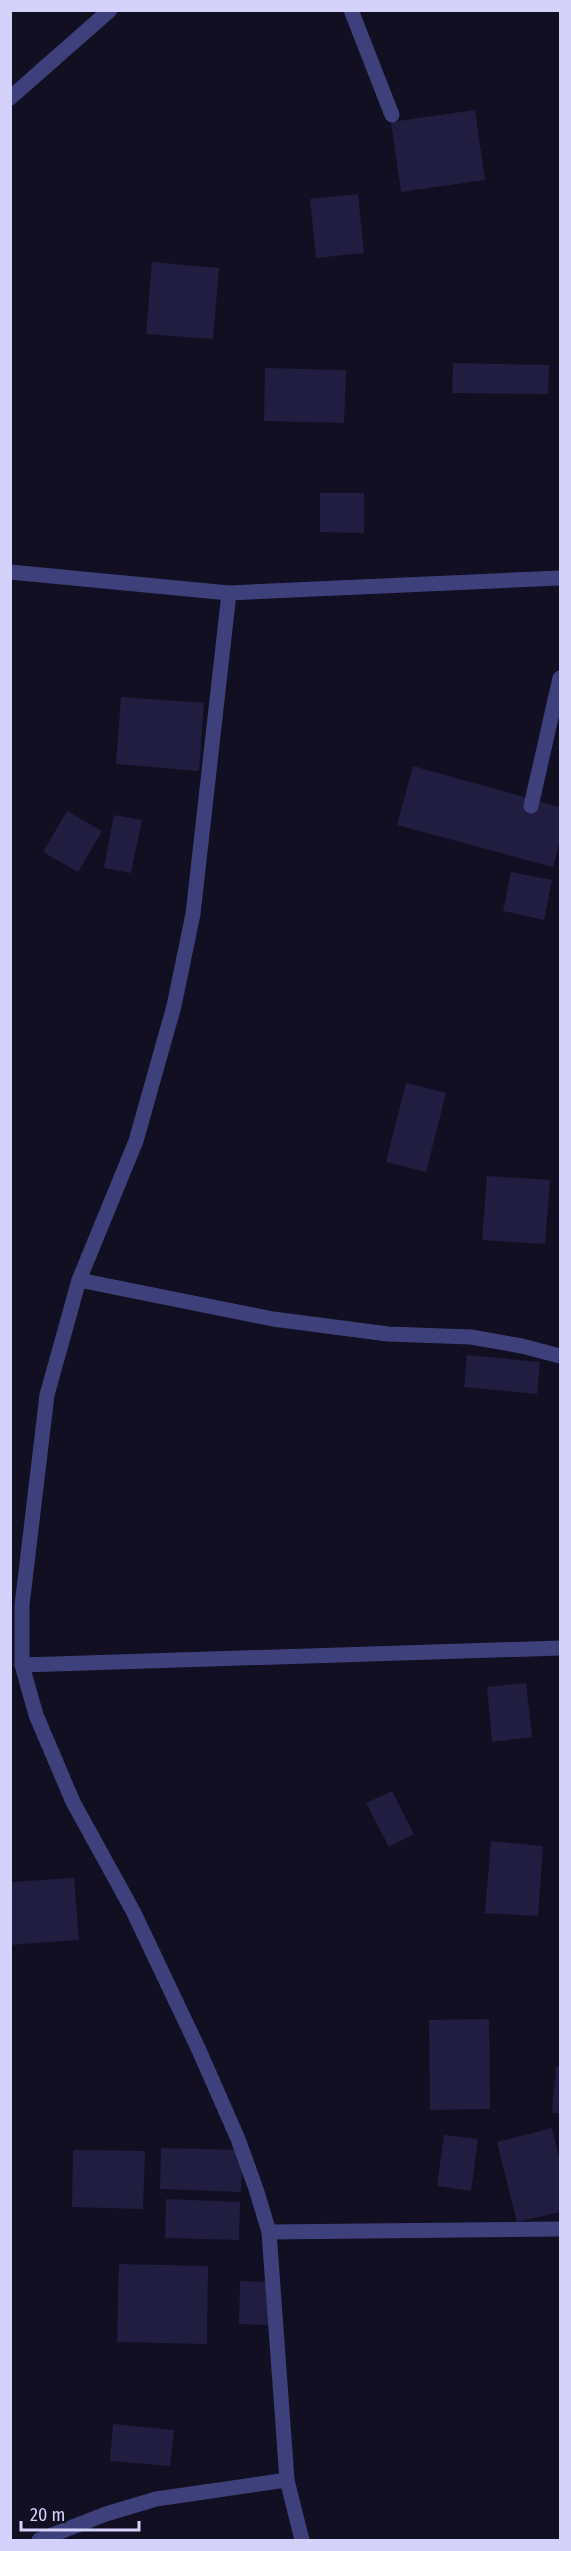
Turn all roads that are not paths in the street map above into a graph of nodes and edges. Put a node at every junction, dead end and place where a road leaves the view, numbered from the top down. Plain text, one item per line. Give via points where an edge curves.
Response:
1 (110, 10) edge
2 (351, 10) edge
3 (10, 98) edge
4 (392, 115) dead end
5 (10, 572) edge
6 (561, 579) edge
7 (229, 593) junction
8 (561, 678) edge
9 (531, 806) dead end
10 (79, 1280) junction
11 (561, 1356) edge
12 (561, 1648) edge
13 (22, 1665) junction
14 (561, 2229) edge
15 (269, 2232) junction
16 (287, 2480) junction
17 (39, 2541) edge
18 (302, 2541) edge

1 - 3 street
2 - 4 street
5 - 7 street
6 - 7 street
7 - 10 street via 193,914 177,996 136,1141
8 - 9 street
10 - 11 street via 273,1319 388,1334 471,1337
10 - 13 street via 47,1395 22,1605
12 - 13 street
13 - 15 street via 36,1715 73,1802 133,1911 238,2139
14 - 15 street
15 - 16 street
16 - 17 street via 156,2499
16 - 18 street

